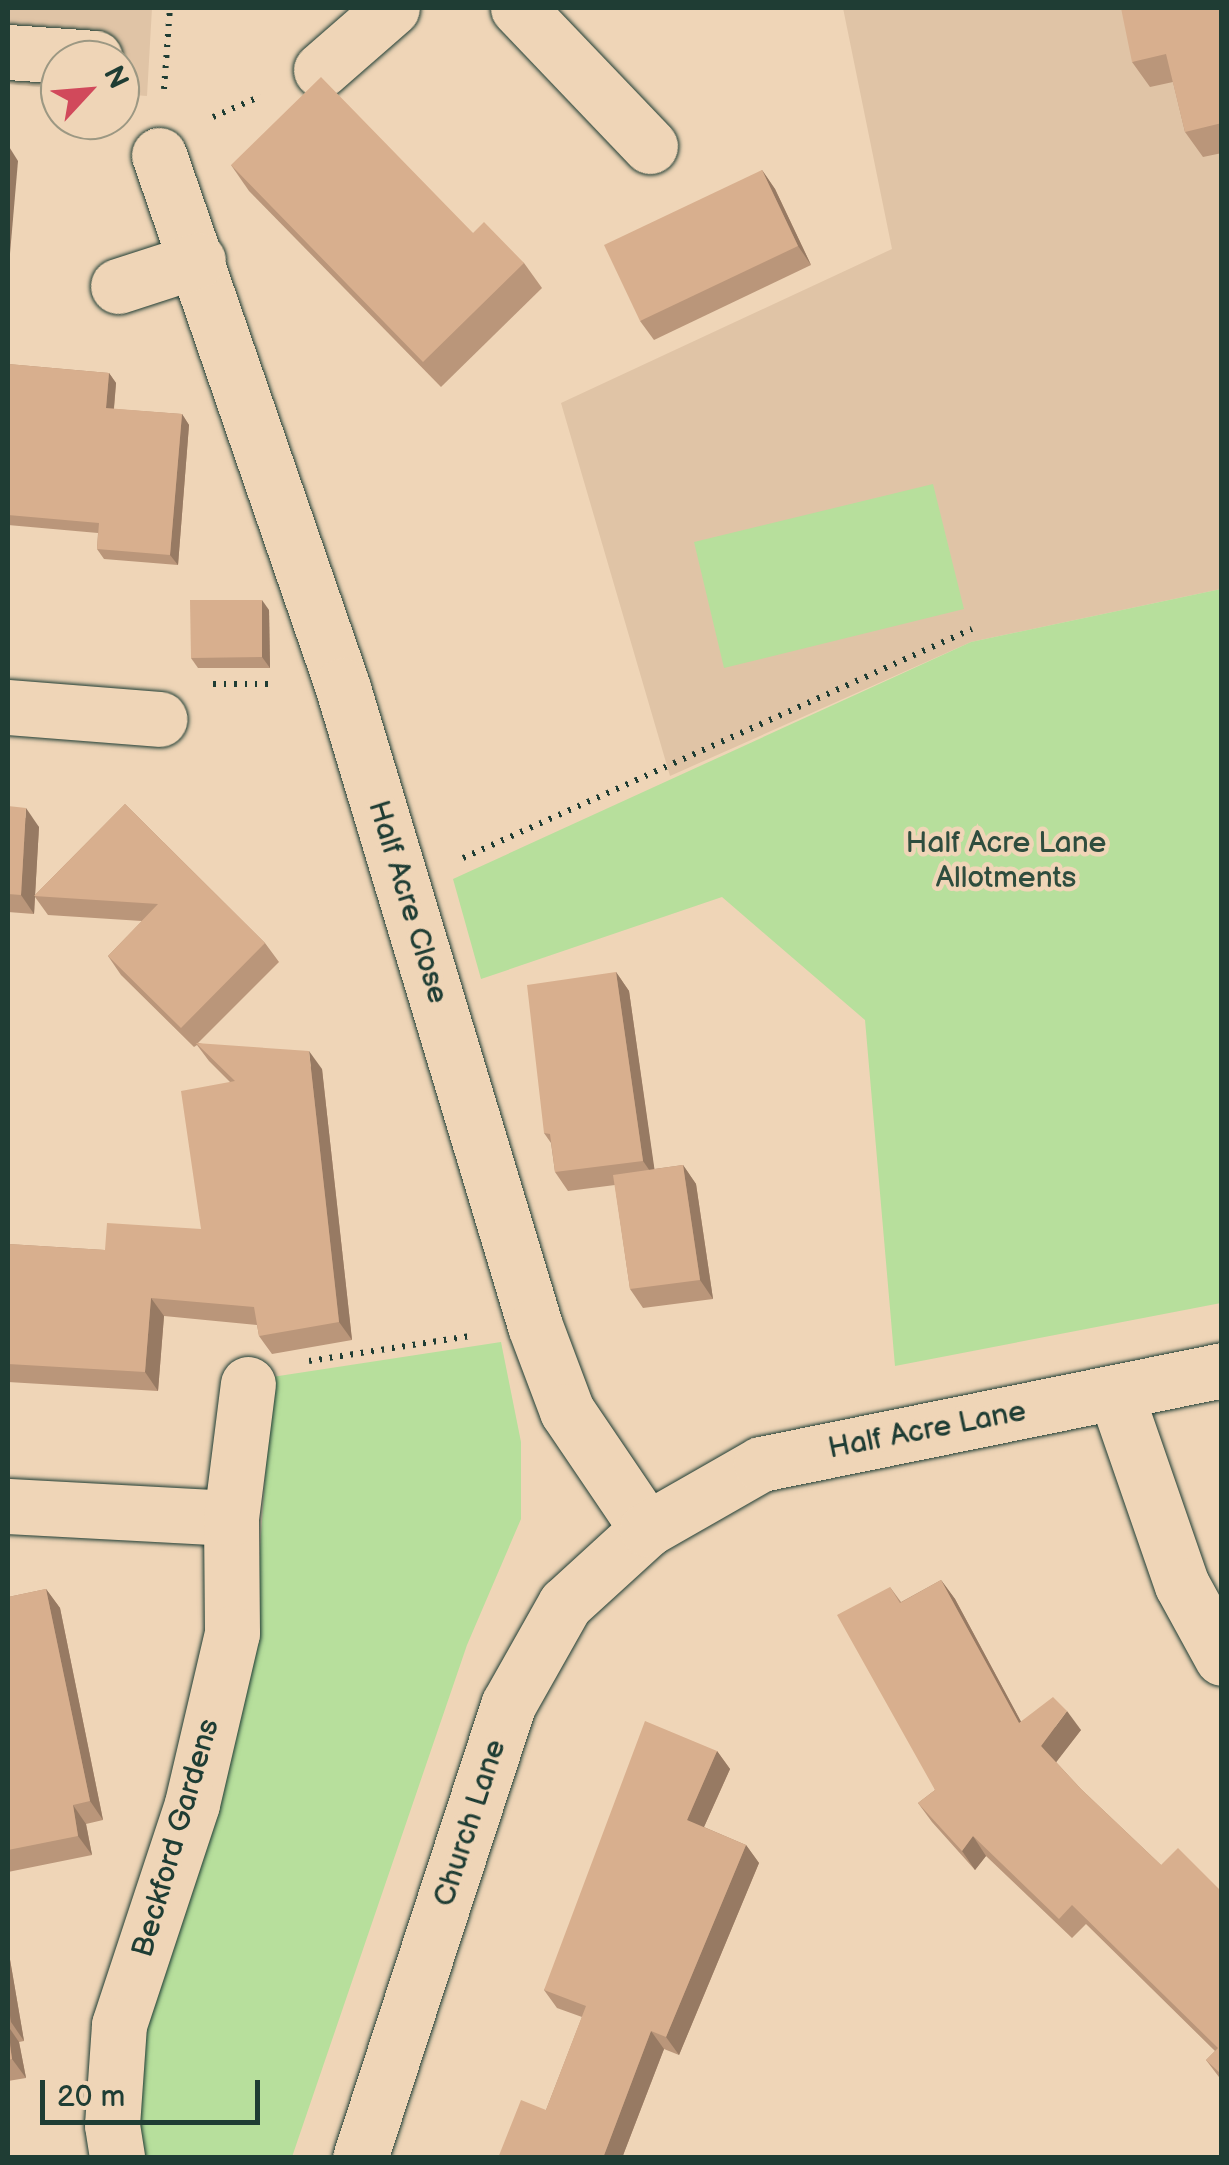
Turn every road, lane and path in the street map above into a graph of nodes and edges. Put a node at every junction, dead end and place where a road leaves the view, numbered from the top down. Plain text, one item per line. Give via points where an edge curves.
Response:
1 (170, 8) edge
2 (392, 8) edge
3 (518, 8) edge
4 (8, 52) edge
5 (40, 54) edge
6 (321, 70) dead end
7 (650, 146) dead end
8 (159, 155) joint
9 (198, 260) junction
10 (118, 286) dead end
11 (972, 629) dead end
12 (342, 685) junction
13 (8, 707) edge
14 (160, 718) joint
15 (403, 885) junction
16 (535, 1326) junction
17 (1222, 1370) edge
18 (248, 1384) joint
19 (1115, 1392) junction
20 (8, 1506) edge
21 (231, 1518) junction
22 (648, 1528) junction
23 (1222, 1658) edge
24 (118, 2158) edge
25 (360, 2158) edge

1 - 8 path
2 - 6 street
3 - 7 street
4 - 5 street
8 - 9 street, Half Acre Close
9 - 10 street
9 - 12 street, Half Acre Close
11 - 15 path
12 - 14 path via 193,684
12 - 15 street, Half Acre Close
13 - 14 street
15 - 16 street, Half Acre Close
16 - 18 path via 275,1366
16 - 22 street, Half Acre Close via 567,1411
17 - 19 street, Half Acre Lane
18 - 21 street, Beckford Gardens
19 - 22 street, Half Acre Lane via 761,1464
19 - 23 street via 1182,1585
20 - 21 street
21 - 24 street, Beckford Gardens via 232,1633 192,1804 119,2025 112,2125
22 - 25 street, Church Lane via 565,1604 508,1705

